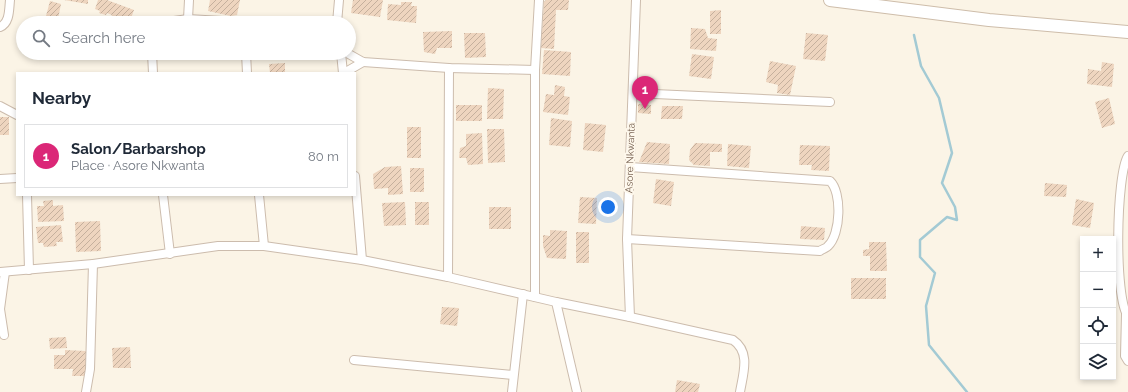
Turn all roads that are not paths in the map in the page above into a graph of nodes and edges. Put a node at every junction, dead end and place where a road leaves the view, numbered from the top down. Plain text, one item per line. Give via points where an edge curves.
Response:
1 (10, 0) edge
2 (189, 0) edge
3 (339, 0) edge
4 (539, 0) edge
5 (636, 0) edge
6 (830, 0) edge
7 (188, 16) edge
8 (338, 16) edge
9 (0, 26) edge
10 (1128, 32) edge
11 (356, 58) edge
12 (153, 60) edge
13 (247, 60) edge
14 (342, 60) edge
15 (363, 62) junction
16 (449, 68) junction
17 (535, 70) junction
18 (154, 72) edge
19 (248, 72) edge
20 (344, 72) edge
21 (346, 72) edge
22 (633, 93) junction
23 (830, 102) dead end
24 (0, 106) edge
25 (16, 114) edge
26 (1128, 156) edge
27 (630, 167) junction
28 (16, 178) edge
29 (0, 179) edge
30 (356, 188) edge
31 (27, 196) edge
32 (163, 196) edge
33 (259, 196) edge
34 (627, 239) junction
35 (264, 246) junction
36 (170, 254) junction
37 (362, 260) junction
38 (93, 264) junction
39 (29, 270) junction
40 (2, 272) edge
41 (448, 277) junction
42 (523, 294) junction
43 (534, 297) junction
44 (556, 302) junction
45 (1127, 315) edge
46 (630, 317) junction
47 (4, 335) dead end
48 (354, 360) dead end
49 (1128, 361) edge
50 (513, 375) junction
51 (86, 392) edge
52 (512, 392) edge
53 (577, 392) edge
54 (740, 392) edge

1 - 9 street via 8,20
2 - 7 street
3 - 8 street
4 - 17 street
5 - 22 street, Asore Nkwanta
6 - 10 street via 989,20
11 - 15 street
12 - 18 street
13 - 19 street
14 - 20 street
15 - 16 street
15 - 21 street
16 - 17 street
16 - 41 street
17 - 43 street
22 - 23 street
22 - 27 street, Asore Nkwanta
24 - 25 street
26 - 45 street via 1123,170 1118,230 1119,274
27 - 34 street, Asore Nkwanta
27 - 34 street via 830,181 835,186 838,201 834,235 829,246 820,251
28 - 29 street
30 - 37 street
31 - 39 street
32 - 36 street
33 - 35 street
34 - 46 street, Asore Nkwanta
35 - 36 street via 218,246
35 - 37 street
36 - 38 street
37 - 41 street
38 - 39 street
38 - 51 street via 90,370
39 - 40 street
40 - 47 street via 0,310
41 - 42 street
42 - 43 street
42 - 50 street
43 - 44 street
44 - 46 street
44 - 53 street
45 - 49 street via 1125,356
46 - 54 street via 738,343 745,360
48 - 50 street
50 - 52 street

